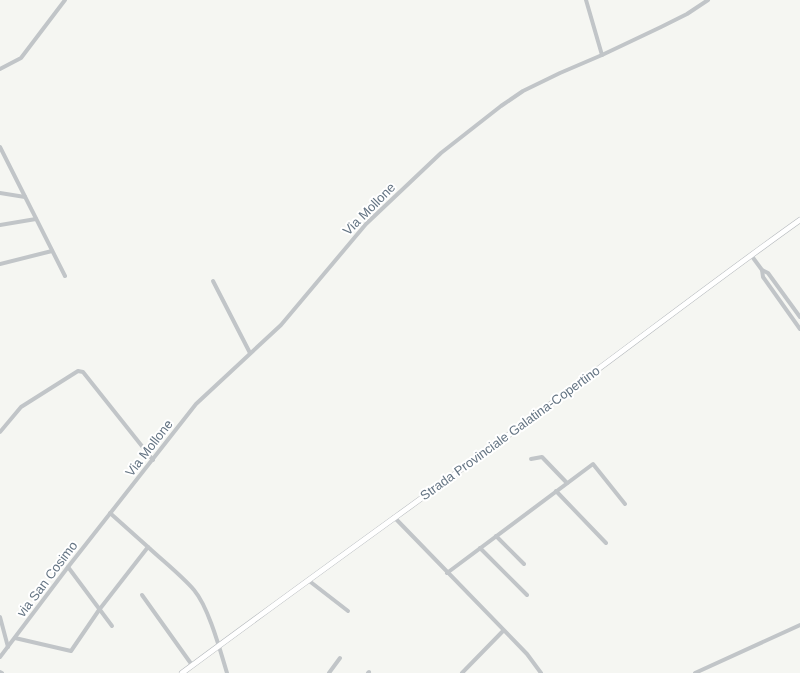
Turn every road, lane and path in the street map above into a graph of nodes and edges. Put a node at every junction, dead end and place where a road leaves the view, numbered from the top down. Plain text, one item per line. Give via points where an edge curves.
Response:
1 (65, 0) edge
2 (586, 0) edge
3 (708, 0) edge
4 (602, 55) junction
5 (0, 69) edge
6 (0, 147) edge
7 (0, 193) edge
8 (25, 197) junction
9 (36, 218) junction
10 (800, 220) edge
11 (0, 225) edge
12 (52, 250) junction
13 (751, 255) junction
14 (0, 264) edge
15 (762, 270) junction
16 (65, 276) dead end
17 (213, 281) dead end
18 (800, 317) edge
19 (800, 329) edge
20 (250, 353) junction
21 (0, 432) edge
22 (531, 459) dead end
23 (153, 460) junction
24 (567, 483) junction
25 (556, 491) junction
26 (625, 504) dead end
27 (110, 513) junction
28 (394, 518) junction
29 (496, 536) junction
30 (606, 543) dead end
31 (148, 547) junction
32 (480, 548) junction
33 (524, 564) dead end
34 (68, 567) junction
35 (447, 573) junction
36 (308, 580) junction
37 (142, 595) dead end
38 (527, 595) dead end
39 (99, 610) junction
40 (348, 611) dead end
41 (0, 617) edge
42 (800, 625) edge
43 (112, 626) dead end
44 (503, 631) junction
45 (14, 638) junction
46 (219, 645) junction
47 (8, 646) junction
48 (0, 657) edge
49 (340, 658) dead end
50 (192, 666) junction
51 (182, 673) edge
52 (227, 673) edge
53 (329, 673) edge
54 (462, 673) edge
55 (541, 673) edge
56 (695, 673) edge

1 - 5 street via 21,58
2 - 4 street
3 - 4 street, Via Mollone via 687,14
4 - 20 street, Via Mollone via 523,91 441,153 366,224 281,325
6 - 8 street
7 - 8 street
8 - 9 street
9 - 11 street
9 - 12 street
10 - 13 main road, Strada Provinciale Galatina-Copertino
12 - 14 street
12 - 16 street
13 - 15 street
13 - 28 main road, Strada Provinciale Galatina-Copertino
15 - 18 street via 768,273
15 - 19 street via 763,277
17 - 20 street
20 - 23 street, Via Mollone via 196,404
21 - 23 street via 21,407 78,371 83,372
22 - 24 street via 542,457
23 - 27 street, Via Mollone
24 - 25 street
24 - 26 street via 593,464
25 - 29 street
25 - 30 street
27 - 31 street
27 - 34 street, via San Cosimo
28 - 35 street
28 - 36 main road, Strada Provinciale Galatina-Copertino
29 - 32 street
29 - 33 street
31 - 39 street
31 - 46 street via 194,590
32 - 35 street
32 - 38 street
34 - 39 street
34 - 45 street, via San Cosimo
35 - 44 street
36 - 40 street
36 - 46 main road, Strada Provinciale Galatina-Copertino
37 - 50 street
39 - 43 street
39 - 45 street via 71,651
41 - 47 street
42 - 56 street
44 - 54 street
44 - 55 street via 527,654
45 - 47 street, via San Cosimo
46 - 50 main road, Strada Provinciale Galatina-Copertino
46 - 52 street
47 - 48 street, via San Cosimo
49 - 53 street
50 - 51 main road, Strada Provinciale Galatina-Copertino

